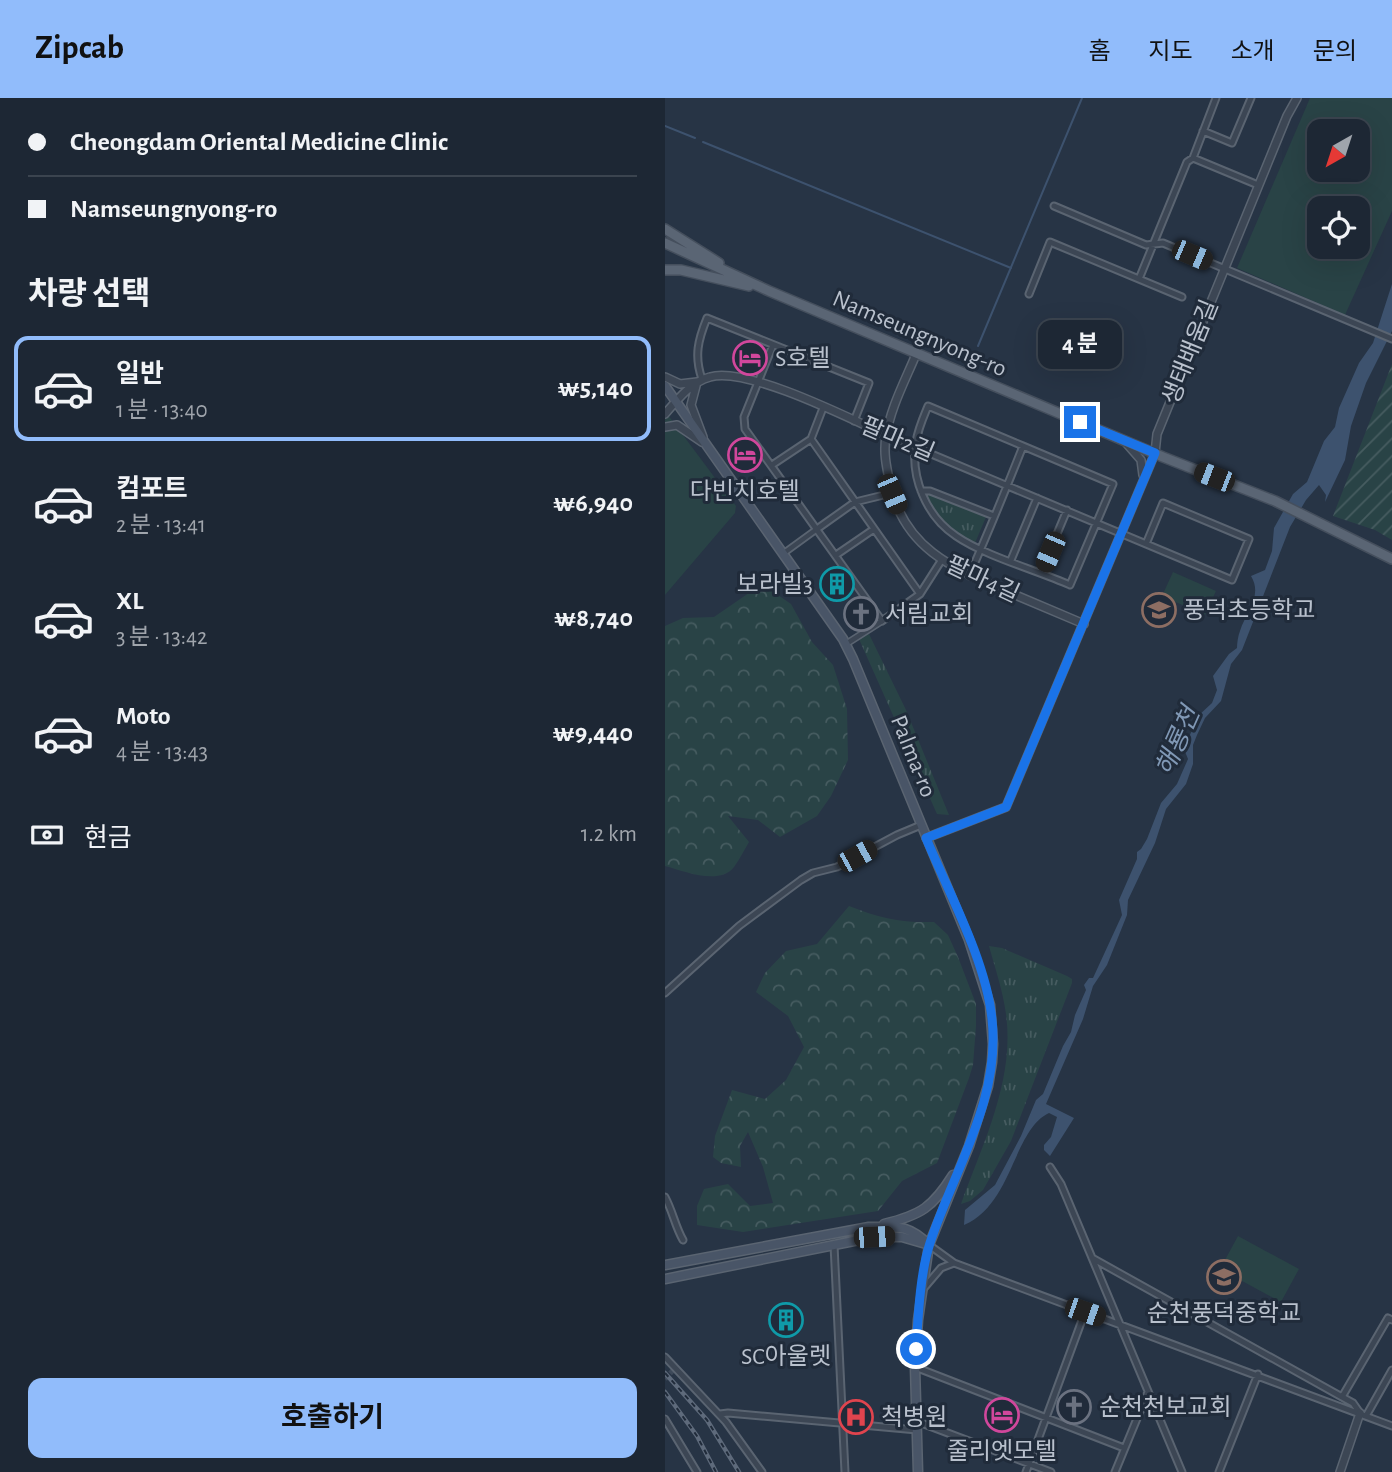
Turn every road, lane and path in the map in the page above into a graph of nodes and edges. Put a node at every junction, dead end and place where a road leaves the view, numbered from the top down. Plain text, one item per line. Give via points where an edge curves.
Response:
1 (1216, 98) edge
2 (1251, 98) edge
3 (1297, 98) edge
4 (1205, 128) junction
5 (1193, 158) junction
6 (1258, 185) junction
7 (1053, 206) dead end
8 (665, 229) edge
9 (665, 243) edge
10 (1153, 244) junction
11 (1223, 268) junction
12 (665, 270) edge
13 (1139, 279) junction
14 (769, 291) junction
15 (1029, 293) dead end
16 (1182, 297) dead end
17 (1392, 339) edge
18 (773, 345) junction
19 (917, 352) junction
20 (665, 377) edge
21 (699, 381) junction
22 (759, 382) junction
23 (665, 386) edge
24 (675, 402) junction
25 (823, 408) junction
26 (665, 414) edge
27 (854, 421) junction
28 (665, 427) edge
29 (886, 435) junction
30 (811, 439) junction
31 (1124, 441) junction
32 (706, 444) junction
33 (915, 446) junction
34 (1023, 446) junction
35 (1155, 453) junction
36 (772, 466) junction
37 (1143, 482) junction
38 (1007, 485) junction
39 (921, 491) junction
40 (892, 494) junction
41 (1037, 498) junction
42 (855, 502) junction
43 (1067, 510) junction
44 (994, 516) junction
45 (1096, 523) junction
46 (817, 529) junction
47 (874, 529) junction
48 (1122, 533) junction
49 (1146, 544) junction
50 (981, 548) junction
51 (782, 554) junction
52 (836, 555) junction
53 (1392, 559) edge
54 (1011, 560) junction
55 (941, 561) junction
56 (1041, 572) junction
57 (969, 576) junction
58 (921, 594) junction
59 (882, 621) junction
60 (1084, 624) junction
61 (846, 644) junction
62 (921, 825) junction
63 (926, 838) junction
64 (665, 993) edge
65 (964, 1158) junction
66 (1050, 1167) dead end
67 (665, 1197) edge
68 (869, 1227) junction
69 (684, 1240) dead end
70 (834, 1245) junction
71 (929, 1245) junction
72 (1092, 1258) junction
73 (954, 1263) junction
74 (665, 1265) edge
75 (665, 1279) edge
76 (922, 1290) junction
77 (1085, 1312) junction
78 (1392, 1320) edge
79 (1119, 1324) junction
80 (665, 1357) edge
81 (915, 1367) junction
82 (1392, 1370) edge
83 (1258, 1374) junction
84 (1148, 1392) junction
85 (1342, 1397) junction
86 (720, 1414) junction
87 (1363, 1415) junction
88 (1046, 1417) junction
89 (665, 1419) edge
90 (843, 1423) junction
91 (916, 1425) junction
92 (1392, 1426) edge
93 (1124, 1448) junction
94 (1029, 1464) junction
95 (697, 1472) edge
96 (762, 1472) edge
97 (845, 1472) edge
98 (918, 1472) edge
99 (1025, 1472) edge
100 (1051, 1472) edge
101 (1115, 1472) edge
102 (1182, 1472) edge
103 (1219, 1472) edge
104 (1339, 1472) edge

1 - 4 street
2 - 4 street via 1232,143
3 - 6 street, 생태배움길
4 - 5 street
5 - 6 street
5 - 10 street via 1187,162
6 - 11 street, 생태배움길
7 - 10 street
8 - 14 main road
9 - 14 main road, Namseungnyong-ro
10 - 11 street via 1163,243
10 - 13 street
11 - 17 street
11 - 35 street, 생태배움길 via 1157,434
12 - 14 main road
13 - 15 street via 1050,242
13 - 16 street
14 - 19 main road, Namseungnyong-ro
18 - 21 street via 707,318 697,346
18 - 22 street
18 - 27 street via 869,383
19 - 29 street, 팔마4길
19 - 31 main road, Namseungnyong-ro
20 - 21 street, 팔마2길 via 680,384
21 - 22 street, 팔마2길 via 729,374
21 - 24 street
21 - 32 street via 691,405
22 - 25 street, 팔마2길
22 - 36 street via 744,424
23 - 24 main road, Palma-ro
24 - 26 street
24 - 32 main road, Palma-ro
25 - 27 street, 팔마2길
25 - 30 street
27 - 29 street, 팔마2길
28 - 32 street via 682,427
29 - 33 street, 팔마2길
29 - 40 street, 팔마4길
30 - 36 street
30 - 42 street
31 - 35 main road, Namseungnyong-ro
31 - 37 street via 1141,460
32 - 51 main road, Palma-ro
33 - 34 street via 928,406
33 - 38 street, 팔마2길
33 - 39 street
34 - 38 street
34 - 45 street via 1113,484
35 - 37 street, 생태배움길
35 - 53 main road, Namseungnyong-ro via 1275,501
36 - 46 street
37 - 48 street, 생태배움길
38 - 41 street, 팔마2길
38 - 44 street
39 - 44 street
39 - 50 street via 929,508 954,535
40 - 42 street
40 - 55 street, 팔마4길 via 915,536
41 - 43 street, 팔마2길
41 - 54 street
42 - 46 street
42 - 47 street
43 - 45 street, 팔마2길
43 - 56 street
44 - 50 street
45 - 48 street, 팔마2길
45 - 56 street via 1070,585
46 - 51 street
46 - 52 street
47 - 52 street
47 - 58 street
48 - 49 street, 팔마2길
48 - 60 street, 생태배움길
49 - 49 street, 팔마2길 via 1232,580 1249,539 1163,503
50 - 54 street
50 - 57 street
51 - 61 main road, Palma-ro
52 - 59 street
54 - 56 street
55 - 57 street, 팔마4길
55 - 58 street
57 - 60 street, 팔마4길
58 - 59 street
59 - 61 street
60 - 63 street, 생태배움길 via 1006,807
61 - 62 main road, Palma-ro
62 - 63 main road, Palma-ro
62 - 64 street via 837,867 806,877 739,926
63 - 65 main road, Palma-ro via 980,969 992,1019 990,1076
65 - 68 main road via 928,1208
65 - 71 main road, Palma-ro
66 - 72 street
67 - 69 street
68 - 71 main road via 900,1226
68 - 74 main road
70 - 71 main road via 891,1236
70 - 75 main road
70 - 90 street
71 - 73 street
71 - 76 main road, Palma-ro
72 - 79 street
72 - 85 street
73 - 76 street via 941,1268
73 - 77 street
76 - 81 main road, Palma-ro
77 - 79 street
77 - 88 street
78 - 85 street via 1388,1318
79 - 83 street
79 - 84 street
80 - 86 street
81 - 88 street
81 - 91 main road, Palma-ro
82 - 87 street
83 - 87 street
83 - 103 street
84 - 93 street
84 - 102 street
85 - 87 street
86 - 90 street
86 - 96 street
87 - 92 street
87 - 104 street
88 - 93 street
88 - 94 street
89 - 95 street
90 - 91 street
90 - 97 street
91 - 94 street
91 - 98 main road, Palma-ro
93 - 101 street
94 - 99 street
94 - 100 street

